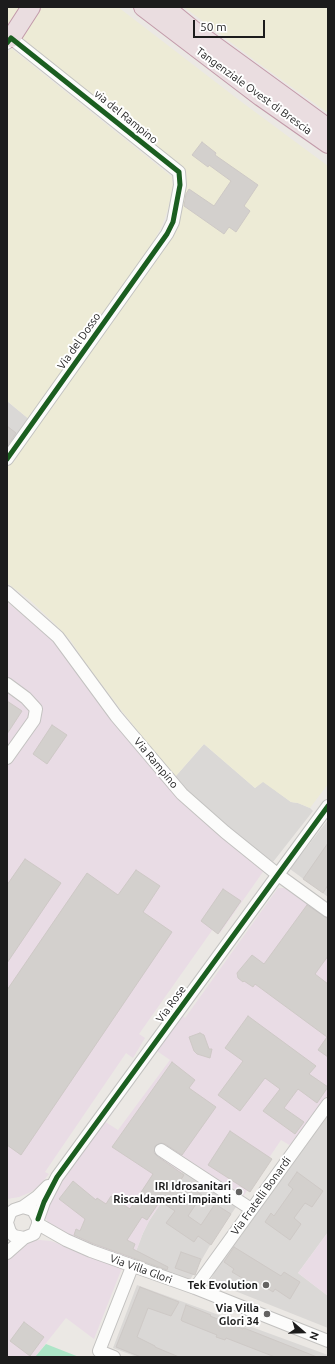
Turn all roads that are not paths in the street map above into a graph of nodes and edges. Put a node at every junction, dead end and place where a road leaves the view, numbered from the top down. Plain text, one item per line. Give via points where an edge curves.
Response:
1 (31, 7) edge
2 (143, 7) edge
3 (165, 7) edge
4 (9, 40) edge
5 (328, 128) edge
6 (328, 144) edge
7 (167, 234) joint
8 (7, 459) edge
9 (7, 592) edge
10 (7, 684) edge
11 (7, 758) edge
12 (328, 806) edge
13 (277, 874) junction
14 (328, 911) edge
15 (328, 1104) edge
16 (161, 1150) dead end
17 (57, 1177) junction
18 (16, 1208) edge
19 (251, 1209) junction
20 (38, 1222) junction
21 (8, 1229) edge
22 (27, 1238) junction
23 (66, 1240) junction
24 (7, 1253) edge
25 (132, 1266) junction
26 (194, 1288) junction
27 (328, 1341) edge
28 (114, 1357) edge

1 - 4 highway
2 - 6 highway, Tangenziale Ovest di Brescia via 261,97
3 - 5 highway, Tangenziale Ovest di Brescia
4 - 7 street, via del Rampino via 179,172 180,185 173,222
7 - 8 street, Via del Dosso
9 - 13 street, Via Rampino via 58,637 116,716 182,794
10 - 11 street via 36,709 34,720
12 - 13 street, Via Rose
13 - 14 street, Via Rampino
13 - 17 street, Via Rose
15 - 19 street, Via Fratelli Bonardi
16 - 19 street
17 - 18 street, Via Rose via 37,1196
17 - 20 street, Via Rose via 44,1202
18 - 20 street via 33,1210
18 - 21 street via 10,1213
19 - 26 street, Via Fratelli Bonardi
20 - 22 street via 34,1234
20 - 23 street, Via Villa Glori
21 - 22 street via 19,1238
22 - 23 street, Via Villa Glori
22 - 24 street
23 - 25 street, Via Villa Glori
25 - 26 street, Via Villa Glori
25 - 28 street via 99,1351
26 - 27 street, Via Villa Glori

